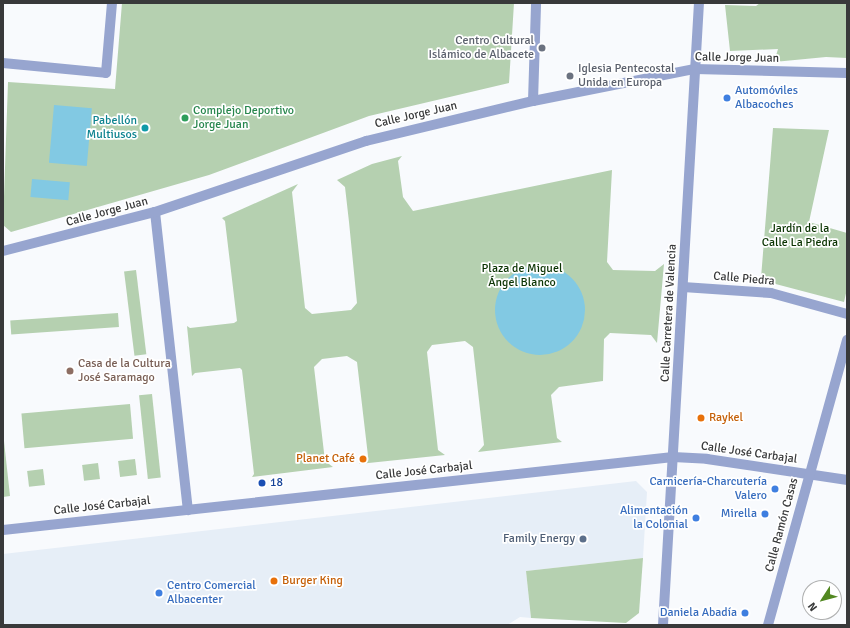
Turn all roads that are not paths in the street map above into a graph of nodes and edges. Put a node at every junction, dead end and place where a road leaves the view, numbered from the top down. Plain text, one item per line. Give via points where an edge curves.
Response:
1 (112, 3) edge
2 (536, 3) edge
3 (699, 3) edge
4 (3, 63) edge
5 (695, 69) junction
6 (847, 73) edge
7 (533, 101) junction
8 (155, 212) junction
9 (3, 251) edge
10 (683, 287) junction
11 (847, 314) edge
12 (847, 340) edge
13 (673, 457) junction
14 (810, 475) junction
15 (847, 480) edge
16 (188, 510) junction
17 (3, 530) edge
18 (663, 625) edge
19 (768, 625) edge

1 - 4 street via 106,73
2 - 7 street
3 - 5 street, Calle Carretera de Valencia
5 - 6 street, Calle Jorge Juan
5 - 7 street, Calle Jorge Juan
5 - 10 street, Calle Carretera de Valencia
7 - 8 street, Calle Jorge Juan via 366,140
8 - 9 street, Calle Jorge Juan
8 - 16 street
10 - 11 street, Calle Piedra via 771,293
10 - 13 street, Calle Carretera de Valencia
12 - 14 street, Calle Ramón Casas
13 - 14 street, Calle José Carbajal via 707,459
13 - 16 street, Calle José Carbajal
13 - 18 street, Calle Carretera de Valencia
14 - 15 street, Calle José Carbajal
14 - 19 street, Calle Ramón Casas
16 - 17 street, Calle José Carbajal

